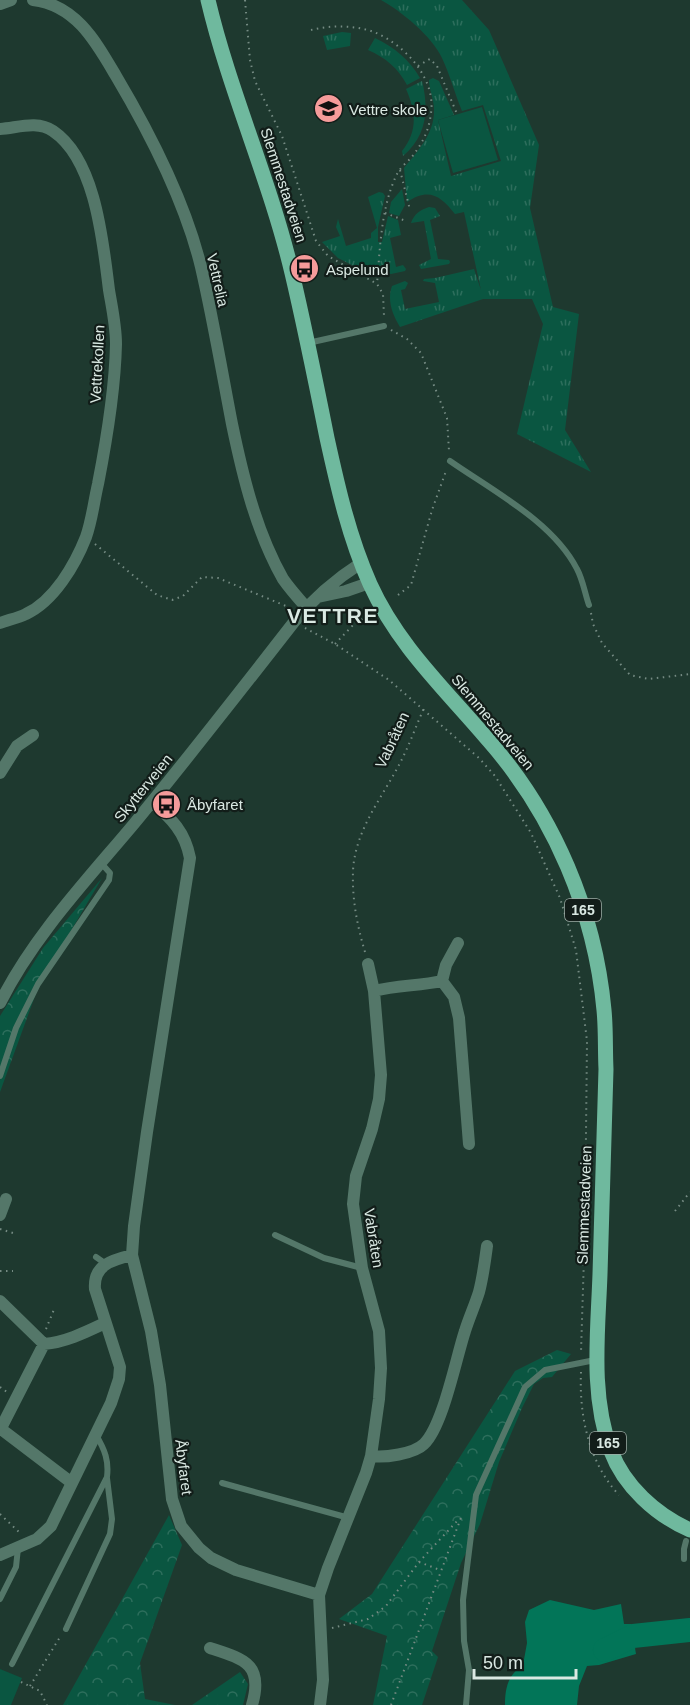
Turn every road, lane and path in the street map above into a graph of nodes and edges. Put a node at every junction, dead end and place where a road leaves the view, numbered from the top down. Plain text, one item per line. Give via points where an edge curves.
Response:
1 (11, 0) edge
2 (33, 0) edge
3 (208, 0) edge
4 (245, 0) edge
5 (0, 4) edge
6 (311, 30) dead end
7 (418, 66) junction
8 (457, 114) dead end
9 (0, 129) edge
10 (400, 170) junction
11 (410, 210) dead end
12 (385, 213) junction
13 (406, 221) dead end
14 (377, 284) junction
15 (384, 326) junction
16 (307, 343) junction
17 (450, 461) junction
18 (86, 537) junction
19 (361, 563) junction
20 (369, 583) junction
21 (398, 595) dead end
22 (317, 598) junction
23 (589, 605) joint
24 (306, 608) junction
25 (366, 617) dead end
26 (294, 622) junction
27 (0, 623) edge
28 (335, 644) junction
29 (690, 674) edge
30 (424, 708) junction
31 (33, 735) dead end
32 (0, 773) edge
33 (152, 802) junction
34 (101, 863) junction
35 (458, 943) dead end
36 (368, 964) joint
37 (442, 981) junction
38 (374, 991) junction
39 (0, 1003) edge
40 (0, 1076) edge
41 (469, 1144) dead end
42 (690, 1192) edge
43 (6, 1199) dead end
44 (675, 1211) dead end
45 (0, 1215) edge
46 (0, 1229) edge
47 (13, 1233) dead end
48 (275, 1235) dead end
49 (487, 1246) dead end
50 (132, 1255) junction
51 (96, 1257) dead end
52 (107, 1264) junction
53 (363, 1268) junction
54 (0, 1271) edge
55 (13, 1271) dead end
56 (0, 1301) edge
57 (55, 1307) dead end
58 (105, 1323) junction
59 (43, 1342) junction
60 (597, 1360) junction
61 (582, 1363) junction
62 (0, 1430) edge
63 (96, 1435) junction
64 (371, 1456) junction
65 (107, 1477) junction
66 (72, 1483) junction
67 (222, 1483) dead end
68 (476, 1495) junction
69 (0, 1514) edge
70 (349, 1518) junction
71 (459, 1519) junction
72 (688, 1535) edge
73 (24, 1545) junction
74 (0, 1555) edge
75 (684, 1559) dead end
76 (419, 1562) junction
77 (440, 1570) junction
78 (319, 1595) junction
79 (0, 1599) edge
80 (66, 1629) joint
81 (321, 1631) junction
82 (210, 1648) dead end
83 (12, 1664) dead end
84 (21, 1682) dead end
85 (30, 1686) junction
86 (47, 1705) edge
87 (252, 1705) edge
88 (320, 1705) edge
89 (391, 1705) edge
90 (466, 1705) edge

1 - 5 street
2 - 24 street, Vettrelia via 57,6 87,31 123,88 162,163 185,215 200,266 242,471 256,518 283,578
3 - 16 main road, Slemmestadveien / 165 via 282,235
4 - 14 path via 255,81 282,136 316,241 328,256
6 - 7 path via 349,26 374,33 400,47
7 - 8 path via 430,59 436,66
7 - 10 path via 428,85 432,110 428,132
9 - 18 street, Vettrekollen via 46,128 66,143 90,189 104,246 114,322 114,371 107,433
10 - 11 path
10 - 12 path
12 - 13 path
12 - 14 path
14 - 15 path via 383,294
15 - 16 lane
15 - 17 path via 407,339 421,353 447,418
16 - 19 main road, Slemmestadveien / 165 via 341,503
17 - 21 path via 411,585
17 - 23 lane via 539,523 560,544 578,570
18 - 26 path via 157,595 172,600 183,596 202,577 218,578 286,606
18 - 27 street, Vettrekollen via 48,598 27,614
19 - 20 main road, Slemmestadveien / 165
19 - 22 street, Skytterveien
20 - 22 street, Skytterveien
20 - 60 main road, Slemmestadveien / 165 via 414,657 524,785 561,854 586,920 604,1008 606,1069
22 - 24 street, Skytterveien
23 - 29 path via 602,643 630,675 649,679
24 - 26 street, Skytterveien
25 - 28 path
26 - 28 path
26 - 33 street, Skytterveien
28 - 30 path
30 - 36 path, Vabråten via 368,819 353,869 355,916
30 - 61 path via 479,758 517,808 560,898 576,950 587,1041
31 - 32 street via 17,746
33 - 34 street, Skytterveien
33 - 50 street, Åbyfaret via 179,829 190,858
34 - 39 street, Skytterveien via 37,941
34 - 40 lane via 110,873 109,880 38,984 16,1028
35 - 37 street
36 - 38 street, Vabråten
37 - 38 street
37 - 41 street via 454,997 459,1017
38 - 53 street, Vabråten via 381,1076 379,1099 356,1176 353,1204
42 - 44 path
43 - 45 street
46 - 47 path
48 - 53 lane via 324,1258
49 - 64 street via 479,1292 433,1432 423,1445 410,1451
50 - 52 street
50 - 78 street, Åbyfaret via 151,1331 172,1499 181,1526 211,1558 236,1570
51 - 52 lane
52 - 58 street via 94,1279
53 - 64 street, Vabråten via 379,1331 381,1368
54 - 55 path
56 - 59 street
57 - 59 path
58 - 59 street via 54,1343
58 - 63 street via 120,1367 111,1403
59 - 62 street
60 - 61 lane
60 - 72 main road, Slemmestadveien / 165 via 601,1417 620,1469 648,1502
61 - 68 lane via 545,1370 525,1387
62 - 66 street
63 - 65 lane via 106,1456
63 - 66 street
64 - 70 street, Vabråten
65 - 80 lane via 110,1534
65 - 83 lane
66 - 73 street via 51,1526
67 - 70 lane
68 - 71 path
68 - 90 lane via 463,1600 469,1670
69 - 73 path
70 - 78 street, Vabråten
71 - 76 path
71 - 77 path
72 - 75 lane
73 - 74 street
73 - 79 lane
76 - 77 path
76 - 81 path via 386,1606 368,1619
77 - 89 path
78 - 81 street, Vabråten
80 - 85 path
81 - 88 street, Vabråten
82 - 87 street via 249,1664 256,1674
84 - 85 path
85 - 86 path via 40,1691

